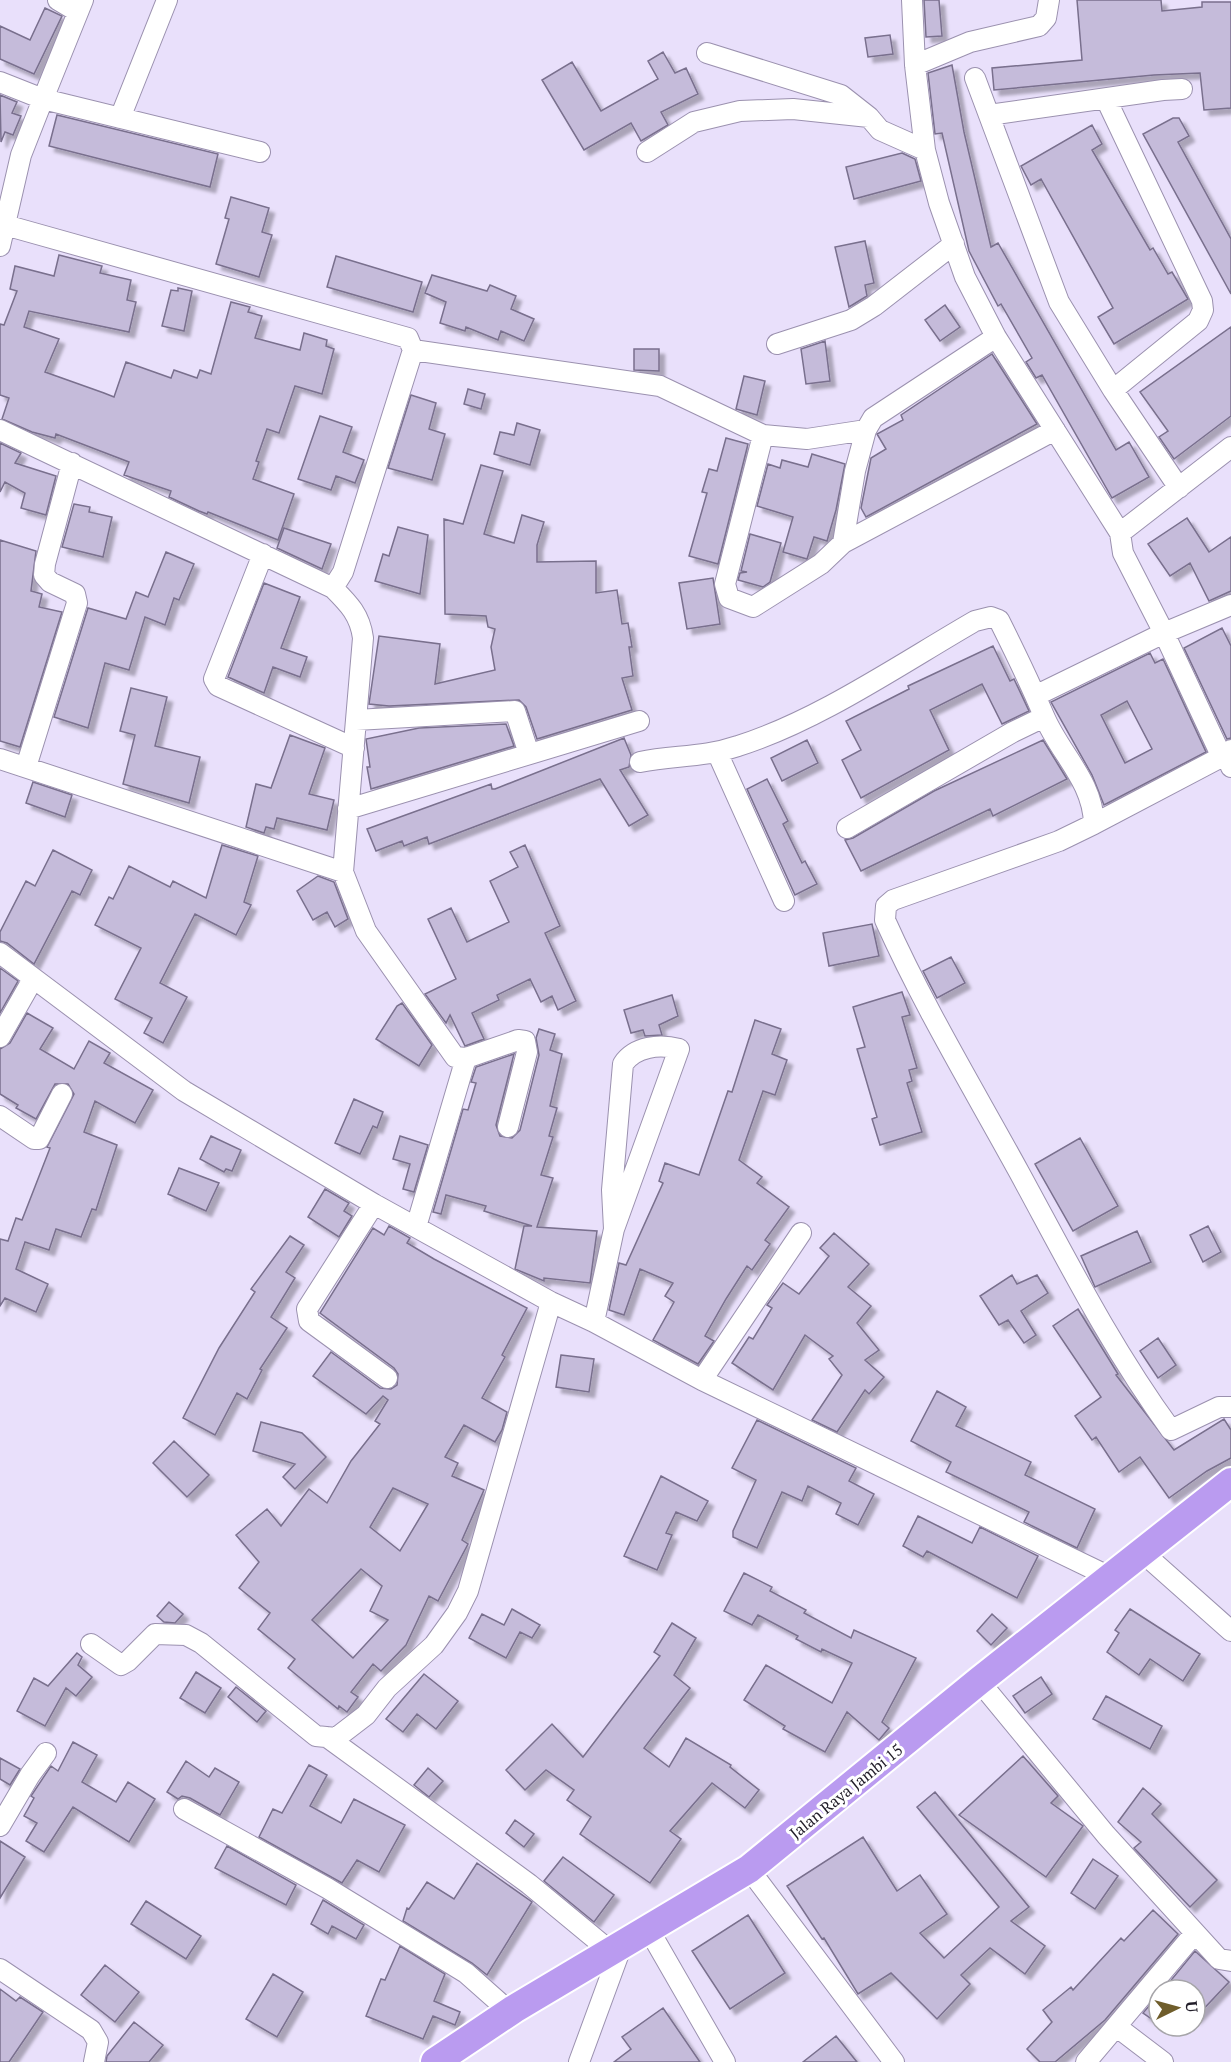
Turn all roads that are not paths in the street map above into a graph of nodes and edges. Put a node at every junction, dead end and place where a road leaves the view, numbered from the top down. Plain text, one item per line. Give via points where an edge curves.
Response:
1 (58, 0) edge
2 (166, 0) edge
3 (912, 0) edge
4 (1049, 0) edge
5 (80, 6) edge
6 (707, 53) dead end
7 (915, 65) junction
8 (975, 78) dead end
9 (0, 82) edge
10 (1182, 89) dead end
11 (43, 99) junction
12 (1106, 99) junction
13 (988, 115) junction
14 (869, 117) junction
15 (120, 118) junction
16 (925, 150) junction
17 (260, 152) dead end
18 (646, 152) dead end
19 (8, 172) edge
20 (5, 225) junction
21 (954, 244) junction
22 (0, 246) edge
23 (996, 337) junction
24 (777, 344) dead end
25 (413, 350) junction
26 (1113, 390) junction
27 (0, 430) edge
28 (866, 430) junction
29 (1055, 430) junction
30 (763, 435) junction
31 (1231, 447) edge
32 (72, 463) junction
33 (1179, 488) junction
34 (1120, 533) junction
35 (843, 543) junction
36 (263, 554) junction
37 (333, 588) junction
38 (1231, 605) edge
39 (1164, 633) junction
40 (1037, 695) junction
41 (1044, 717) junction
42 (356, 720) junction
43 (639, 721) dead end
44 (354, 748) junction
45 (717, 752) junction
46 (529, 754) junction
47 (1230, 757) edge
48 (0, 759) edge
49 (640, 762) dead end
50 (26, 767) junction
51 (348, 809) junction
52 (1094, 824) junction
53 (847, 828) dead end
54 (343, 872) junction
55 (784, 901) dead end
56 (0, 953) edge
57 (33, 979) junction
58 (0, 1037) edge
59 (466, 1058) junction
60 (62, 1094) dead end
61 (0, 1116) edge
62 (508, 1127) dead end
63 (374, 1204) junction
64 (416, 1227) junction
65 (614, 1229) junction
66 (801, 1233) dead end
67 (551, 1302) junction
68 (594, 1322) junction
69 (387, 1378) dead end
70 (702, 1380) junction
71 (1231, 1407) edge
72 (1231, 1482) edge
73 (1142, 1551) junction
74 (1110, 1577) junction
75 (1231, 1631) edge
76 (90, 1644) dead end
77 (979, 1681) junction
78 (327, 1737) junction
79 (46, 1753) dead end
80 (184, 1809) dead end
81 (0, 1826) edge
82 (749, 1869) junction
83 (649, 1930) junction
84 (1195, 1933) junction
85 (616, 1948) junction
86 (1231, 1961) edge
87 (0, 1969) edge
88 (510, 2012) junction
89 (1117, 2026) junction
90 (94, 2062) edge
91 (435, 2062) edge
92 (579, 2062) edge
93 (724, 2062) edge
94 (894, 2062) edge
95 (1086, 2062) edge
96 (1163, 2062) edge

1 - 5 street
2 - 15 street
3 - 7 street
4 - 7 street via 1046,18 1039,26 970,42
5 - 11 street
6 - 14 street via 841,95
7 - 16 street
8 - 13 street
9 - 11 street
10 - 12 street
11 - 15 street
11 - 19 street
12 - 13 street
12 - 26 street via 1203,310 1198,321
13 - 26 street via 1059,302
14 - 16 street via 880,130
14 - 18 street via 793,109 740,111 694,122
15 - 17 street
16 - 21 street
19 - 20 street
20 - 22 street
20 - 25 street via 408,338
21 - 23 street via 965,277
21 - 24 street via 851,320
23 - 28 street via 873,418
23 - 29 street
25 - 30 street via 660,386
25 - 37 street via 343,572
26 - 33 street
27 - 32 street
28 - 30 street via 807,439
28 - 35 street
29 - 34 street
29 - 35 street
30 - 35 street via 725,584 729,598 753,607 820,564
31 - 33 street
32 - 36 street
32 - 50 street via 44,575 75,594 77,603
33 - 34 street
34 - 39 street via 1123,553
36 - 37 street
36 - 44 street via 214,679 218,686
37 - 42 street via 353,608 361,623
38 - 39 street
39 - 40 street
39 - 47 street via 1219,751
40 - 41 street
40 - 45 street via 999,620 991,617 975,621 798,723
41 - 52 street via 1093,804
41 - 53 street
42 - 44 street
42 - 46 street via 515,711
43 - 46 street
44 - 51 street
45 - 49 street
45 - 55 street
46 - 51 street
47 - 52 street
48 - 50 street
50 - 54 street
51 - 54 street
52 - 71 street via 1059,841 893,900 886,906 885,920 931,1016 1138,1386 1171,1430 1219,1407
54 - 59 street via 366,932 455,1058
56 - 57 street
57 - 58 street
57 - 63 street via 184,1091
59 - 62 street via 525,1041 527,1052
59 - 64 street
60 - 61 street via 39,1139
63 - 64 street
63 - 69 street via 307,1309 307,1316
64 - 67 street
65 - 65 street via 612,1190 623,1064 629,1055 649,1048 679,1049
65 - 68 street
66 - 70 street
67 - 68 street
67 - 78 street via 468,1591 457,1613 434,1645 387,1688 366,1715 336,1738
68 - 70 street
70 - 74 street
72 - 73 highway, Jalan Raya Jambi 15
73 - 74 highway, Jalan Raya Jambi 15
73 - 75 street
74 - 77 highway, Jalan Raya Jambi 15
76 - 78 street via 121,1665 155,1634 186,1635 236,1669 316,1736
77 - 82 highway, Jalan Raya Jambi 15
77 - 84 street via 1106,1835
78 - 85 street
79 - 81 street
80 - 88 street via 327,1888 456,1967
82 - 83 highway, Jalan Raya Jambi 15
82 - 94 street
83 - 85 highway, Jalan Raya Jambi 15
83 - 93 street
84 - 86 street via 1219,1959
84 - 89 street
85 - 88 highway, Jalan Raya Jambi 15
85 - 92 street
87 - 90 street via 91,2030 98,2042
88 - 91 highway, Jalan Raya Jambi 15
89 - 95 street
89 - 96 street

